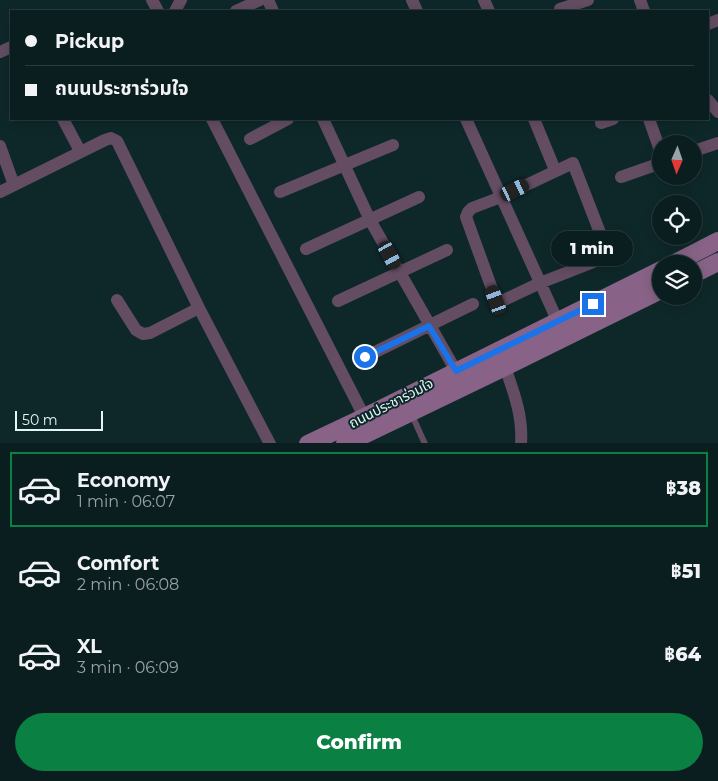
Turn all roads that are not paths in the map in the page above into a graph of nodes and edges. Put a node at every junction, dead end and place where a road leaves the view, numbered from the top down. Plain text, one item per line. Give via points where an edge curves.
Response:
1 (588, 0) edge
2 (269, 3) edge
3 (560, 9) dead end
4 (240, 10) edge
5 (709, 101) edge
6 (718, 112) edge
7 (64, 120) edge
8 (212, 120) edge
9 (286, 120) edge
10 (323, 120) edge
11 (466, 120) edge
12 (534, 120) edge
13 (649, 120) edge
14 (655, 135) edge
15 (250, 139) dead end
16 (718, 143) edge
17 (393, 145) dead end
18 (0, 146) edge
19 (702, 148) edge
20 (80, 151) junction
21 (345, 166) junction
22 (652, 166) edge
23 (555, 170) junction
24 (622, 177) dead end
25 (14, 185) junction
26 (0, 192) edge
27 (280, 192) dead end
28 (419, 197) dead end
29 (501, 197) junction
30 (370, 220) junction
31 (718, 241) edge
32 (306, 250) dead end
33 (446, 250) dead end
34 (691, 255) edge
35 (718, 262) edge
36 (702, 270) edge
37 (399, 272) junction
38 (652, 275) edge
39 (540, 284) junction
40 (652, 294) edge
41 (117, 300) dead end
42 (338, 301) dead end
43 (473, 304) dead end
44 (199, 308) junction
45 (558, 322) junction
46 (429, 326) junction
47 (365, 357) dead end
48 (505, 367) junction
49 (456, 371) junction
50 (411, 412) junction
51 (359, 434) edge
52 (269, 443) edge
53 (313, 443) edge
54 (425, 443) edge
55 (521, 443) edge

1 - 3 street
2 - 4 street
5 - 6 street
7 - 20 street
8 - 51 street
9 - 15 street
10 - 21 street
11 - 29 street
12 - 23 street
13 - 14 street
16 - 19 street
17 - 21 street
18 - 25 street
20 - 25 street
20 - 44 street via 111,138 117,141
21 - 27 street
21 - 30 street
22 - 24 street
23 - 29 street
23 - 39 street via 573,164 609,256
25 - 26 street
28 - 30 street
29 - 39 street
29 - 39 street via 472,208 466,217 496,300 505,301
30 - 32 street
30 - 37 street
31 - 34 main road
33 - 37 street
35 - 36 main road
37 - 42 street
37 - 46 street
38 - 45 main road, ถนนประชาร่วมใจ
39 - 45 street
40 - 48 main road, ถนนประชาร่วมใจ
41 - 44 street via 136,330 143,334 150,334
43 - 46 street
44 - 52 street
45 - 49 main road, ถนนประชาร่วมใจ
46 - 47 street
46 - 49 street
48 - 50 main road, ถนนประชาร่วมใจ
48 - 55 street via 519,408
49 - 51 main road, ถนนประชาร่วมใจ
50 - 51 main road, ถนนประชาร่วมใจ
50 - 54 lane
51 - 53 main road, ถนนประชาร่วมใจ

